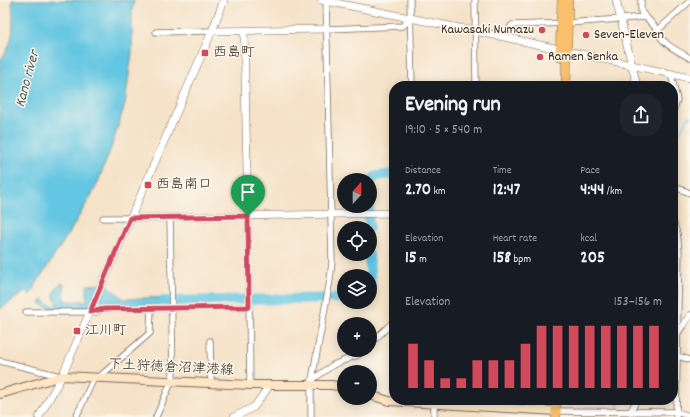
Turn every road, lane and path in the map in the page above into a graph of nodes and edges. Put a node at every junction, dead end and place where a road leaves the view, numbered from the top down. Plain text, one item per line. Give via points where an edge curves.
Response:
1 (224, 0) edge
2 (325, 0) edge
3 (410, 0) edge
4 (475, 0) edge
5 (562, 0) edge
6 (568, 0) edge
7 (616, 0) edge
8 (641, 0) edge
9 (690, 1) edge
10 (646, 17) junction
11 (410, 18) junction
12 (621, 19) junction
13 (564, 24) junction
14 (327, 29) junction
15 (658, 30) junction
16 (212, 31) junction
17 (244, 31) junction
18 (156, 32) dead end
19 (475, 32) junction
20 (504, 37) junction
21 (563, 51) junction
22 (690, 58) edge
23 (632, 65) junction
24 (671, 74) junction
25 (690, 78) edge
26 (412, 81) edge
27 (476, 81) edge
28 (560, 81) edge
29 (566, 81) edge
30 (636, 81) edge
31 (673, 81) edge
32 (678, 188) edge
33 (690, 193) edge
34 (389, 214) edge
35 (331, 215) junction
36 (248, 216) junction
37 (103, 218) dead end
38 (130, 218) junction
39 (170, 218) junction
40 (678, 242) edge
41 (679, 273) joint
42 (249, 307) junction
43 (151, 308) junction
44 (171, 308) junction
45 (26, 312) dead end
46 (90, 312) junction
47 (690, 315) edge
48 (389, 326) edge
49 (678, 336) junction
50 (377, 337) edge
51 (210, 341) dead end
52 (678, 356) joint
53 (353, 357) edge
54 (690, 360) edge
55 (0, 361) edge
56 (62, 376) junction
57 (96, 378) junction
58 (172, 381) junction
59 (312, 382) junction
60 (211, 383) junction
61 (250, 385) junction
62 (270, 386) junction
63 (337, 386) edge
64 (0, 394) edge
65 (377, 397) edge
66 (389, 401) edge
67 (434, 405) edge
68 (464, 405) edge
69 (634, 405) edge
70 (630, 412) junction
71 (556, 414) edge
72 (619, 414) edge
73 (676, 414) edge
74 (690, 416) edge
75 (39, 417) edge
76 (76, 417) edge
77 (156, 417) edge
78 (234, 417) edge
79 (311, 417) edge
80 (434, 417) edge

1 - 16 street
2 - 11 street
2 - 14 street
3 - 11 street
4 - 19 street
5 - 13 highway
6 - 13 highway
7 - 12 street
8 - 10 street via 641,12
9 - 15 street
10 - 12 street
10 - 15 street
11 - 14 street via 403,26
11 - 19 street
11 - 26 street
12 - 13 street
12 - 23 street
13 - 20 street via 512,25
13 - 21 highway
14 - 17 street
14 - 35 street
15 - 22 street via 658,34 665,42
16 - 17 street
16 - 18 street
16 - 38 street
17 - 36 street
19 - 20 street
19 - 27 street
20 - 21 street
21 - 23 street
21 - 28 highway
21 - 29 highway
23 - 24 street
23 - 30 street
24 - 25 street
24 - 31 street
32 - 33 street
34 - 35 street
35 - 36 street
35 - 59 street via 330,280
36 - 39 street
36 - 42 street
37 - 38 street
38 - 39 street
38 - 46 street
39 - 44 street
40 - 41 street
41 - 49 street
42 - 44 street
42 - 61 street
43 - 44 street
43 - 46 street via 104,309
43 - 57 street via 150,333
44 - 58 street
45 - 46 street
46 - 56 street
47 - 49 street
48 - 50 street
49 - 52 street
51 - 60 street
52 - 54 street
53 - 59 street via 333,365
55 - 56 street
56 - 57 main road, 下土狩徳倉沼津港線
56 - 64 main road, 下土狩徳倉沼津港線
56 - 75 street
57 - 58 main road, 下土狩徳倉沼津港線
57 - 76 street
58 - 60 main road, 下土狩徳倉沼津港線
58 - 77 street
59 - 62 main road, 下土狩徳倉沼津港線
59 - 63 main road, 下土狩徳倉沼津港線
59 - 79 street
60 - 61 main road, 下土狩徳倉沼津港線
61 - 62 main road, 下土狩徳倉沼津港線
62 - 78 street via 254,407
65 - 66 main road
67 - 80 street
68 - 71 main road
69 - 70 street
70 - 72 street
70 - 73 street
71 - 72 street
73 - 74 street

